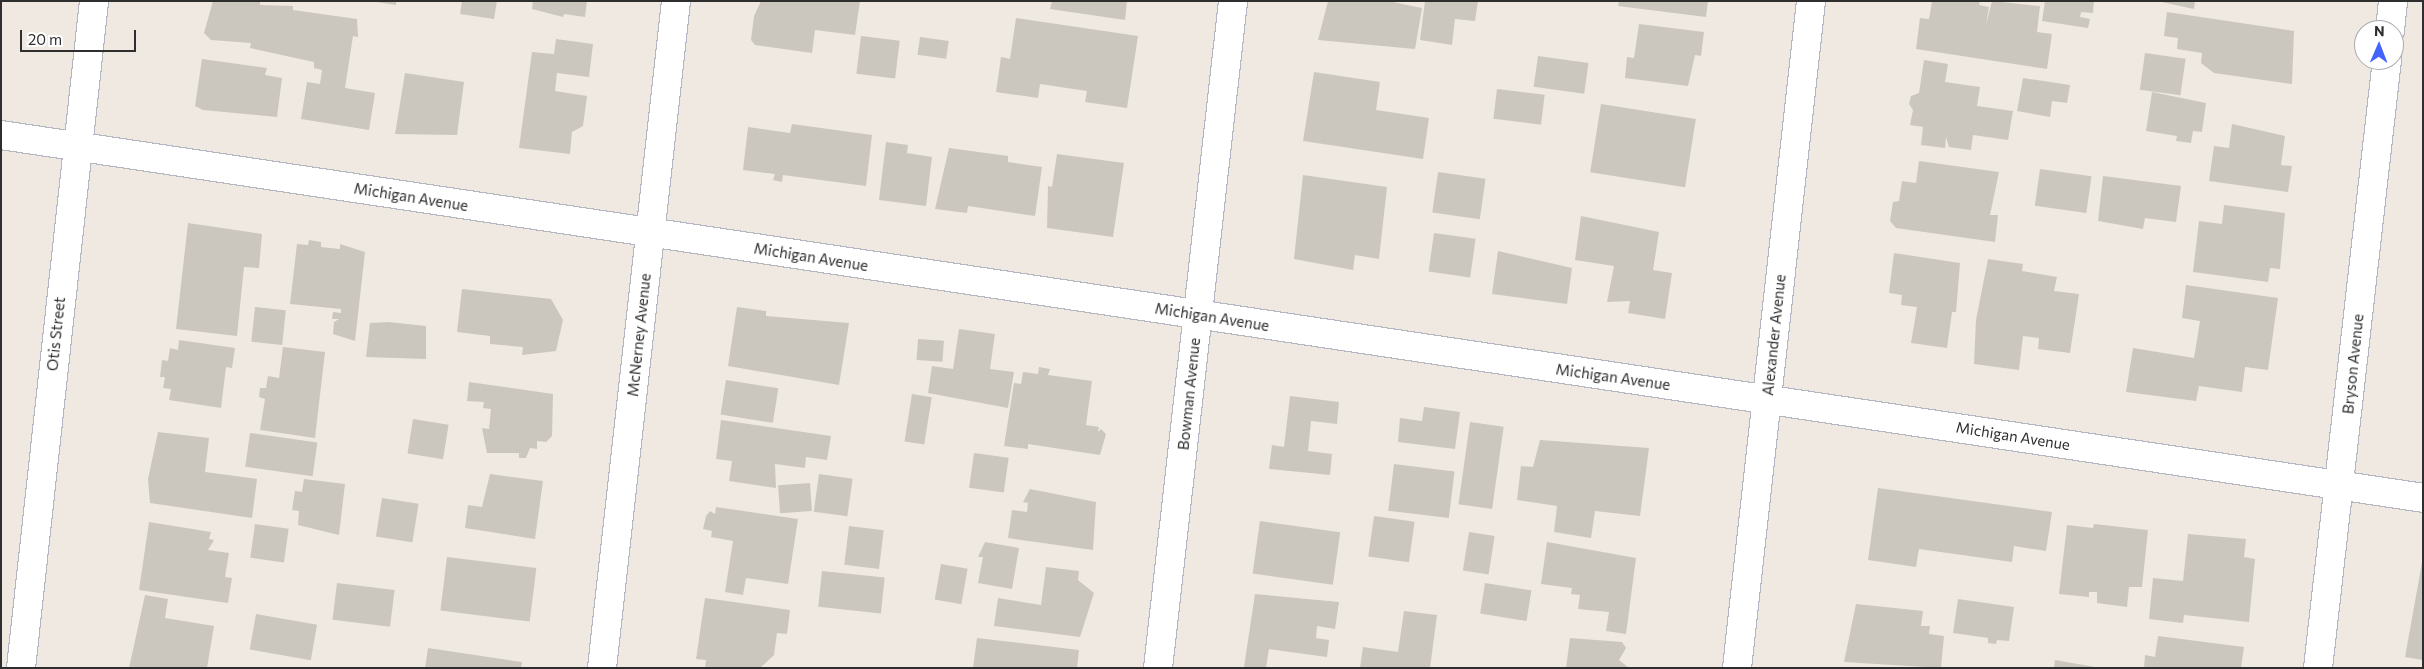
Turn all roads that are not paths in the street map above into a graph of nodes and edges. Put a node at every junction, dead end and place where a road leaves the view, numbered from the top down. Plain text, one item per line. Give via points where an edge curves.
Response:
1 (94, 1) edge
2 (676, 1) edge
3 (1233, 1) edge
4 (1811, 1) edge
5 (2394, 1) edge
6 (2391, 20) edge
7 (2386, 70) edge
8 (1, 135) edge
9 (76, 146) junction
10 (651, 233) junction
11 (1198, 315) junction
12 (1767, 400) junction
13 (2339, 485) junction
14 (2423, 498) edge
15 (21, 668) edge
16 (602, 668) edge
17 (1158, 668) edge
18 (1737, 668) edge
19 (2318, 668) edge

1 - 9 street, Otis Street
2 - 10 street, McNerney Avenue
3 - 11 street, Bowman Avenue
4 - 12 street, Alexander Avenue
5 - 6 street
7 - 13 street, Bryson Avenue
8 - 9 street, Michigan Avenue
9 - 10 street, Michigan Avenue
9 - 15 street, Otis Street
10 - 11 street, Michigan Avenue
10 - 16 street, McNerney Avenue
11 - 12 street, Michigan Avenue
11 - 17 street, Bowman Avenue
12 - 13 street, Michigan Avenue
12 - 18 street, Alexander Avenue
13 - 14 street, Michigan Avenue
13 - 19 street, Bryson Avenue

